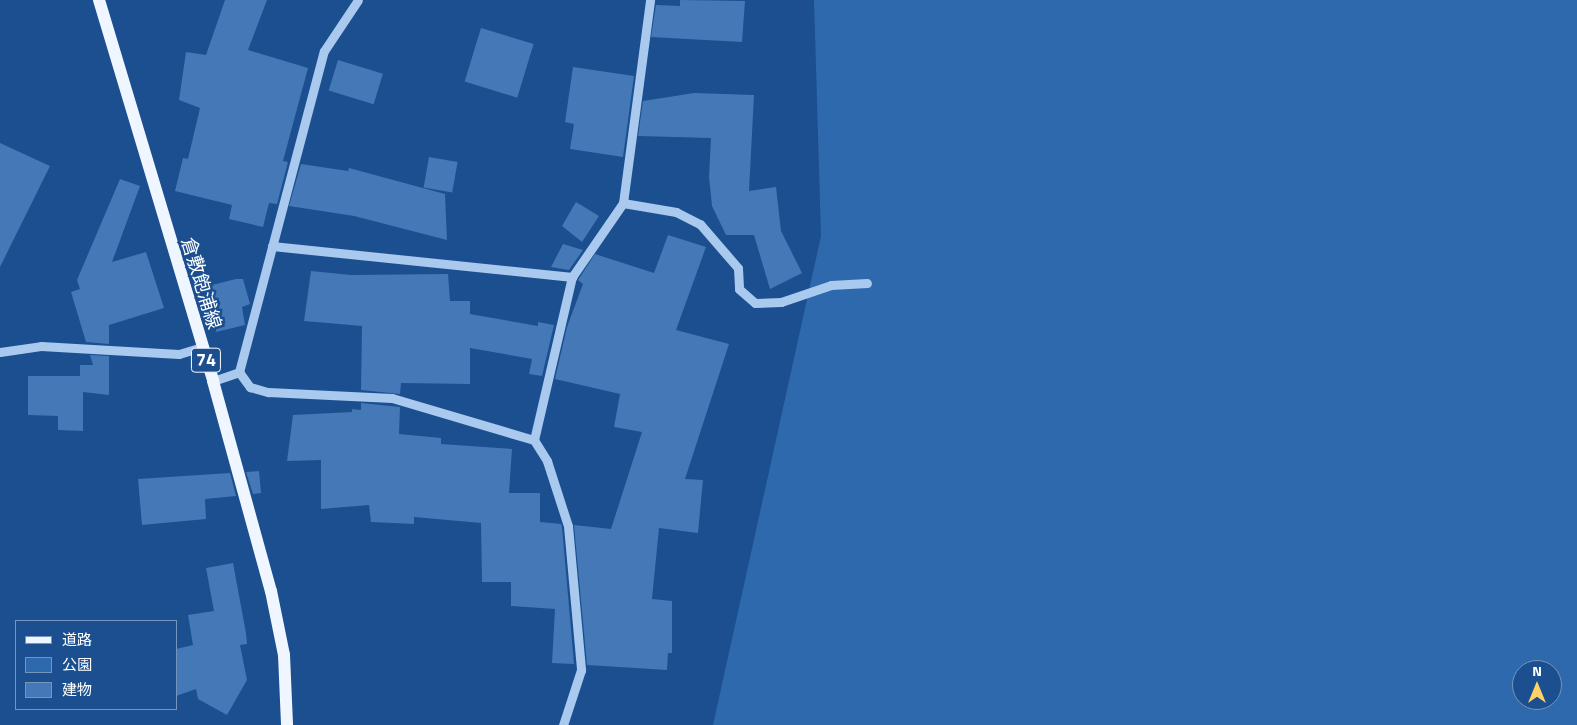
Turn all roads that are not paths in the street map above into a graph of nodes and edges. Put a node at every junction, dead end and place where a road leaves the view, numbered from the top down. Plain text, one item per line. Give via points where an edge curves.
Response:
1 (99, 0) edge
2 (358, 0) edge
3 (650, 0) edge
4 (623, 203) junction
5 (272, 246) junction
6 (572, 277) junction
7 (867, 283) dead end
8 (202, 347) junction
9 (0, 352) edge
10 (239, 372) junction
11 (213, 380) junction
12 (534, 440) junction
13 (287, 725) edge
14 (563, 725) edge

1 - 8 main road, 倉敷飽浦線 / 74
2 - 5 street via 324,51
3 - 4 street
4 - 6 street
4 - 7 street via 676,212 700,224 738,268 739,289 755,303 781,302 830,286
5 - 6 street
5 - 10 street
6 - 12 street
8 - 9 street via 179,354 41,346
8 - 11 main road, 倉敷飽浦線 / 74
10 - 11 street
10 - 12 street via 250,386 268,392 392,398
11 - 13 main road, 倉敷飽浦線 / 74 via 271,591 284,656
12 - 14 street via 548,462 568,526 581,670

